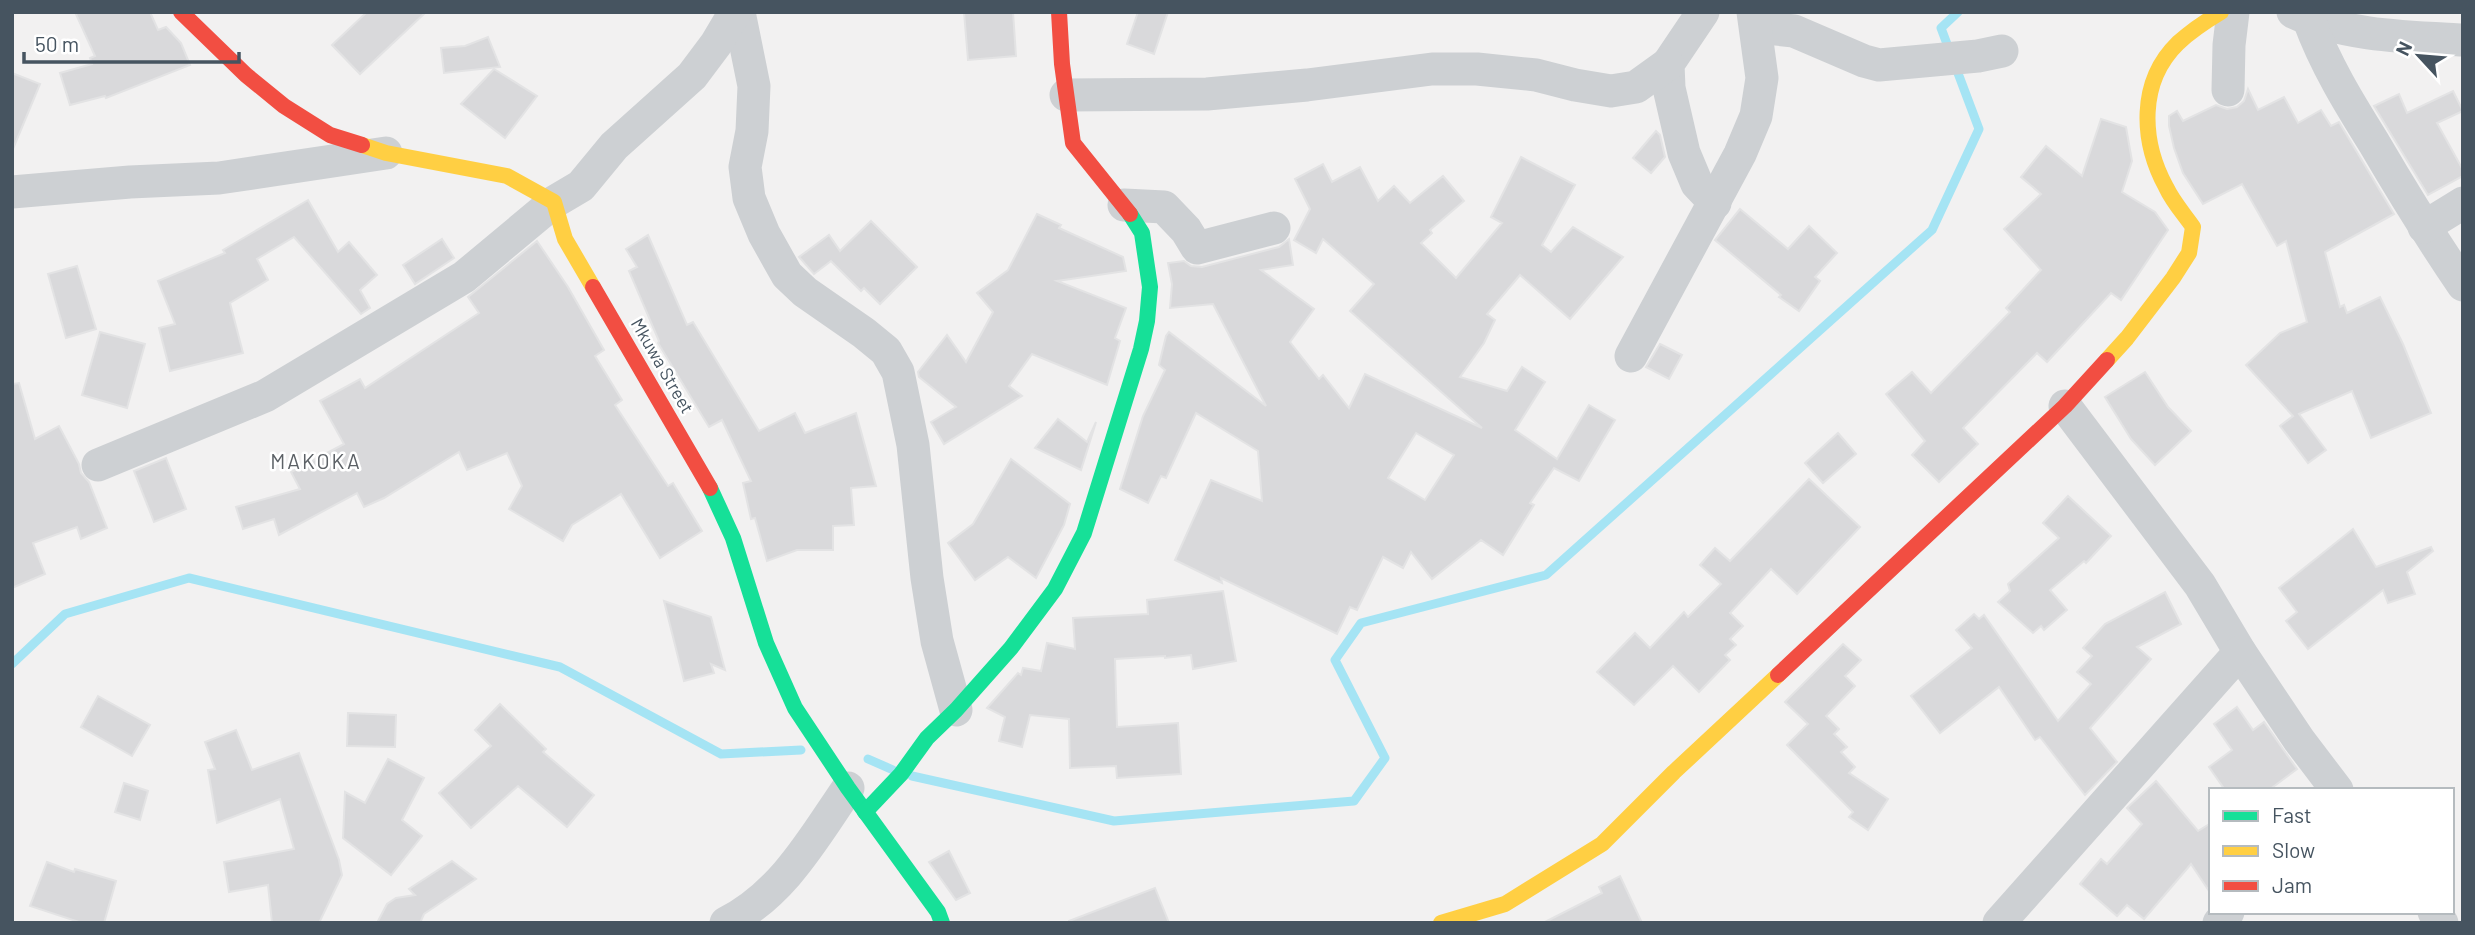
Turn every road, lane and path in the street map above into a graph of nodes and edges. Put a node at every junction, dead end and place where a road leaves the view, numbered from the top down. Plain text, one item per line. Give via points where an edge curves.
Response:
1 (181, 12) edge
2 (737, 12) edge
3 (1059, 12) edge
4 (1703, 12) edge
5 (2221, 12) edge
6 (2233, 12) edge
7 (2301, 16) edge
8 (1755, 20) edge
9 (2358, 20) edge
10 (2463, 40) edge
11 (2002, 51) dead end
12 (1668, 64) junction
13 (2228, 90) dead end
14 (1066, 94) junction
15 (386, 153) junction
16 (12, 192) edge
17 (554, 202) junction
18 (1715, 203) junction
19 (2463, 203) edge
20 (1124, 205) junction
21 (2424, 227) junction
22 (1274, 228) dead end
23 (2463, 285) edge
24 (1631, 356) dead end
25 (2065, 406) junction
26 (98, 465) dead end
27 (2239, 652) junction
28 (956, 710) junction
29 (2333, 788) edge
30 (856, 800) junction
31 (1510, 914) edge
32 (726, 923) edge
33 (942, 923) edge
34 (1441, 923) edge
35 (1999, 923) edge

1 - 15 street via 284,106 330,135
2 - 17 street via 692,76 614,146 580,186
2 - 28 street via 754,86 745,167 749,198 764,234 787,275 886,351 898,372 913,445 937,641
3 - 14 street
4 - 12 street
5 - 25 street via 2181,38 2161,62 2145,108 2152,155 2164,185 2193,227 2189,253 2127,338
6 - 13 street
7 - 9 street
7 - 21 street
8 - 11 street via 1794,30 1879,65
8 - 18 street via 1762,78 1756,116
9 - 10 street
12 - 14 street via 1636,87 1611,91 1536,75 1432,69 1207,94
12 - 18 street via 1684,153 1697,184
14 - 20 street via 1073,143
15 - 16 street via 219,178
15 - 17 street via 507,176
17 - 26 street via 464,277 265,396
17 - 30 street, Mkuwa Street via 565,239 714,495 733,538 766,643 795,708
18 - 24 street
19 - 21 street
20 - 22 street via 1164,207 1197,248
20 - 28 street via 1142,233 1150,287 1147,321 1084,534 1055,589
21 - 23 street
25 - 27 street via 2200,585
25 - 31 street via 1602,844
27 - 29 street
27 - 35 street
28 - 30 street via 901,774
30 - 32 street via 757,905
30 - 33 street, Mkuwa Street
31 - 34 street

